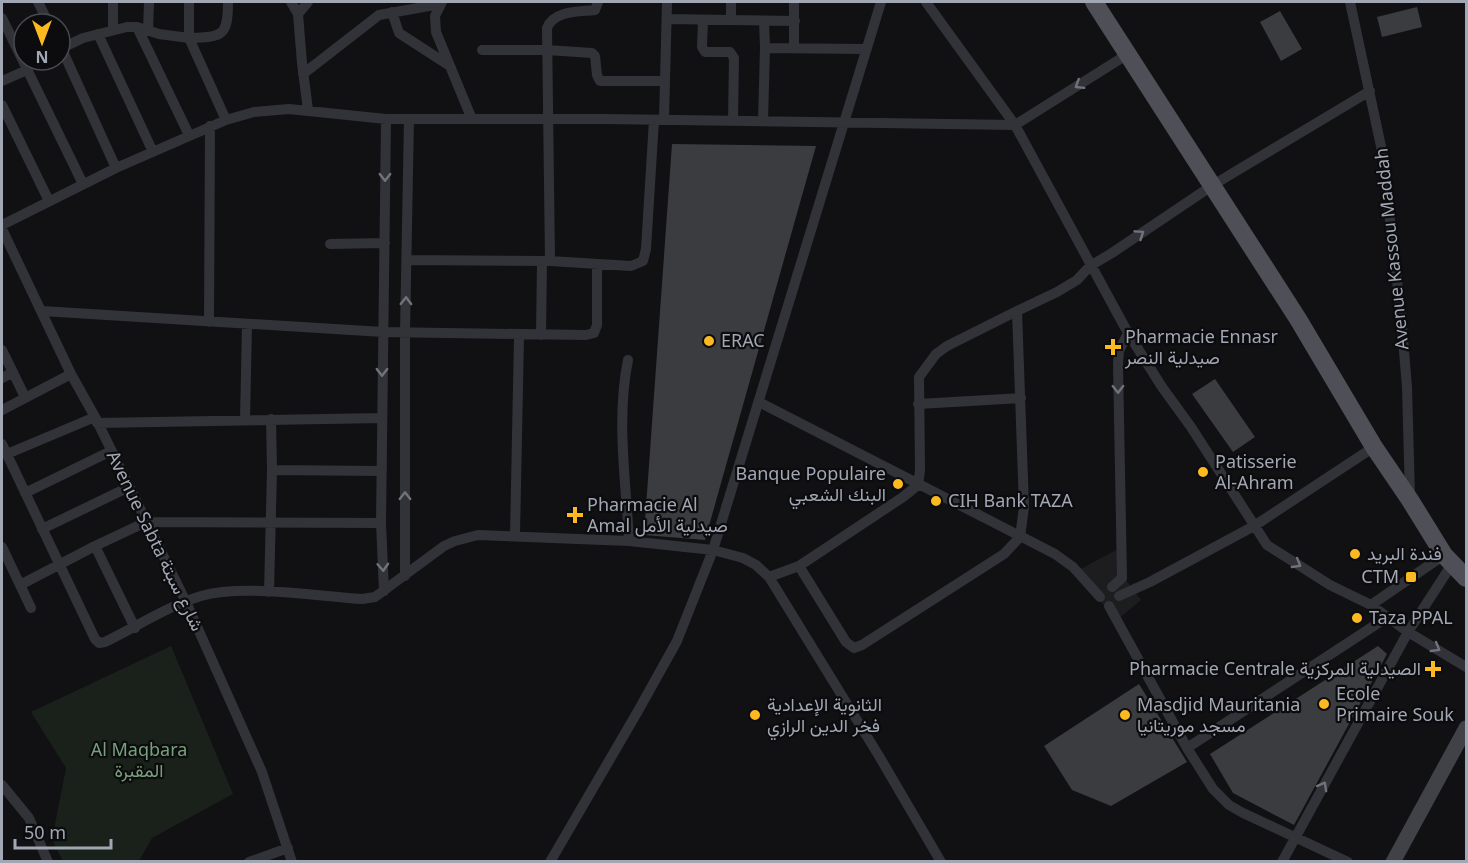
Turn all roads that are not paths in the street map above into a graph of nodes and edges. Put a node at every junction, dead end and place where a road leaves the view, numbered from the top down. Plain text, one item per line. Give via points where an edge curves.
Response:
1 (113, 2) edge
2 (149, 2) edge
3 (189, 2) edge
4 (228, 2) edge
5 (291, 2) edge
6 (308, 2) edge
7 (598, 2) edge
8 (667, 2) edge
9 (731, 2) edge
10 (794, 2) edge
11 (880, 2) edge
12 (926, 2) edge
13 (1094, 2) edge
14 (1350, 2) edge
15 (441, 3) edge
16 (392, 12) junction
17 (298, 14) junction
18 (2, 18) edge
19 (667, 20) junction
20 (703, 20) junction
21 (731, 20) junction
22 (764, 21) junction
23 (795, 21) junction
24 (136, 27) junction
25 (113, 30) junction
26 (148, 31) junction
27 (98, 34) junction
28 (189, 38) junction
29 (12, 39) edge
30 (72, 42) edge
31 (765, 48) junction
32 (794, 48) junction
33 (866, 49) junction
34 (482, 50) dead end
35 (547, 50) junction
36 (1128, 54) junction
37 (451, 67) junction
38 (72, 70) edge
39 (22, 72) edge
40 (28, 72) edge
41 (303, 75) junction
42 (2, 81) edge
43 (665, 81) junction
44 (1370, 91) junction
45 (2, 105) edge
46 (308, 110) junction
47 (471, 117) junction
48 (409, 118) junction
49 (386, 119) junction
50 (548, 119) junction
51 (226, 120) junction
52 (659, 120) junction
53 (733, 121) junction
54 (763, 121) junction
55 (843, 123) junction
56 (1015, 125) junction
57 (210, 126) junction
58 (189, 135) junction
59 (153, 152) junction
60 (116, 168) junction
61 (83, 184) junction
62 (1213, 185) junction
63 (50, 201) junction
64 (2, 227) edge
65 (385, 243) junction
66 (330, 244) dead end
67 (407, 260) junction
68 (546, 261) junction
69 (597, 264) junction
70 (1090, 266) junction
71 (42, 311) junction
72 (1017, 311) junction
73 (209, 322) junction
74 (247, 324) junction
75 (382, 332) junction
76 (405, 332) junction
77 (1128, 333) junction
78 (541, 335) junction
79 (519, 336) junction
80 (2, 350) edge
81 (628, 360) dead end
82 (13, 372) junction
83 (71, 374) junction
84 (2, 378) edge
85 (25, 397) junction
86 (1021, 398) junction
87 (759, 402) junction
88 (918, 404) junction
89 (2, 410) edge
90 (382, 418) junction
91 (271, 419) junction
92 (96, 420) junction
93 (246, 420) junction
94 (1374, 447) junction
95 (4, 449) edge
96 (111, 451) junction
97 (273, 470) junction
98 (382, 471) junction
99 (918, 485) junction
100 (129, 487) junction
101 (26, 493) junction
102 (1410, 500) junction
103 (146, 522) junction
104 (271, 522) junction
105 (381, 523) junction
106 (1254, 526) junction
107 (42, 529) junction
108 (515, 535) junction
109 (1020, 537) junction
110 (629, 541) junction
111 (95, 546) junction
112 (2, 547) edge
113 (713, 550) junction
114 (1448, 560) junction
115 (59, 564) junction
116 (799, 566) junction
117 (405, 576) junction
118 (770, 577) junction
119 (1467, 579) edge
120 (20, 585) junction
121 (384, 591) junction
122 (269, 592) junction
123 (1116, 592) junction
124 (1100, 597) junction
125 (186, 602) junction
126 (1371, 605) junction
127 (1109, 606) junction
128 (31, 608) dead end
129 (1386, 618) junction
130 (135, 628) junction
131 (1408, 632) junction
132 (1467, 667) edge
133 (1467, 728) edge
134 (1187, 748) junction
135 (2, 785) edge
136 (1295, 837) junction
137 (288, 848) junction
138 (48, 861) edge
139 (249, 861) edge
140 (292, 861) edge
141 (550, 861) edge
142 (941, 861) edge
143 (1282, 861) edge
144 (1348, 861) edge
145 (1392, 861) edge

1 - 25 street
2 - 26 street
3 - 28 street
4 - 28 street via 224,31
5 - 17 street
6 - 17 street
7 - 35 street via 595,10 571,12 549,23
8 - 19 street
9 - 21 street
10 - 23 street
11 - 33 street
12 - 56 street
13 - 36 main road
14 - 44 street, Avenue Kassou Maddah
15 - 16 street
15 - 37 street via 435,16 436,32
16 - 37 street via 399,33
16 - 41 street via 379,15
17 - 41 street
18 - 29 street
19 - 20 street
19 - 43 street
20 - 21 street
20 - 53 street via 705,52 730,52 734,58
21 - 22 street
22 - 23 street
22 - 31 street
23 - 32 street
24 - 25 street
24 - 26 street
24 - 58 street
25 - 27 street
26 - 28 street
27 - 30 street
27 - 59 street
28 - 51 street
31 - 32 street
31 - 54 street
32 - 33 street
33 - 55 street
34 - 35 street
35 - 43 street via 594,54 600,81
35 - 50 street
36 -> 56 street
36 - 62 main road
37 - 47 street
38 - 60 street
39 - 42 street
40 - 61 street
41 - 46 street
43 - 52 street
44 - 62 street
44 - 102 street, Avenue Kassou Maddah via 1382,151 1401,315
45 - 63 street
46 - 49 street
46 - 51 street via 274,109
47 - 48 street
47 - 50 street
48 - 49 street
48 - 67 street
49 -> 65 street
50 - 52 street
50 - 68 street
51 - 57 street
52 - 53 street
52 - 69 street via 644,261 631,266
53 - 54 street
54 - 55 street
55 - 56 street
55 - 87 street
56 - 70 street
57 - 58 street
57 - 73 street
58 - 59 street
59 - 60 street
60 - 61 street
61 - 63 street
70 -> 62 street
62 - 94 main road
63 - 64 street
64 - 71 street, Avenue Sabta شارع سبتة
65 - 66 street
65 - 75 street
67 - 68 street
76 -> 67 street
68 - 69 street
68 - 78 street
69 - 78 street via 594,333
70 - 72 street via 1077,280
70 - 77 street
71 - 73 street
71 - 83 street, Avenue Sabta شارع سبتة
72 - 86 street
72 - 88 street via 936,354 919,377
73 - 74 street
74 - 75 street
74 - 93 street
75 - 76 street
75 -> 90 street
76 - 79 street
117 -> 76 street
77 - 106 street
77 -> 123 street via 1119,351 1118,364 1122,578
78 - 79 street
79 - 108 street
80 - 82 street
81 - 110 street via 622,420
82 - 84 street
82 - 85 street
83 - 85 street
83 - 92 street, Avenue Sabta شارع سبتة
85 - 89 street
86 - 88 street
86 - 109 street via 1024,507
87 - 99 street
87 - 113 street
88 - 99 street
90 - 91 street
90 - 98 street
91 - 93 street
91 - 97 street
92 - 93 street
92 - 95 street
92 - 96 street, Avenue Sabta شارع سبتة
94 - 102 main road
94 - 106 street
95 - 101 street
96 - 100 street, Avenue Sabta شارع سبتة
96 - 101 street
97 - 98 street
97 - 104 street
98 - 105 street
99 - 109 street
99 - 116 street
100 - 103 street, Avenue Sabta شارع سبتة
100 - 107 street
101 - 107 street
102 - 114 main road
103 - 104 street
103 - 111 street
103 - 125 street, Avenue Sabta شارع سبتة
104 - 105 street
104 - 122 street
105 -> 121 street
106 - 123 street via 1150,582
106 -> 126 street via 1267,544 1287,558
107 - 115 street
108 - 110 street
108 - 117 street via 478,535 455,541
109 - 116 street via 1004,554 854,648 846,642
109 - 124 street via 1073,567
110 - 113 street
111 - 115 street
111 - 130 street
112 - 120 street
113 - 118 street via 743,558
113 - 141 street via 677,641
114 - 119 main road
114 - 126 street
114 - 131 street
115 - 120 street
115 - 130 street via 97,642
116 - 118 street
117 - 121 street
118 - 142 street
120 - 128 street
121 - 122 street via 362,599
122 - 125 street via 212,594
123 - 124 street via 1102,590
123 - 127 street via 1117,602
124 - 127 street
125 - 130 street
125 - 137 street, Avenue Sabta شارع سبتة via 249,739
126 - 129 street
127 - 134 street
129 - 131 street
129 - 134 street
131 -> 132 street
136 -> 131 street
133 - 145 street
134 - 136 street via 1213,789 1229,805
135 - 138 street via 29,818
136 - 143 street
136 - 144 street
137 - 139 street
137 - 140 street, Avenue Sabta شارع سبتة

